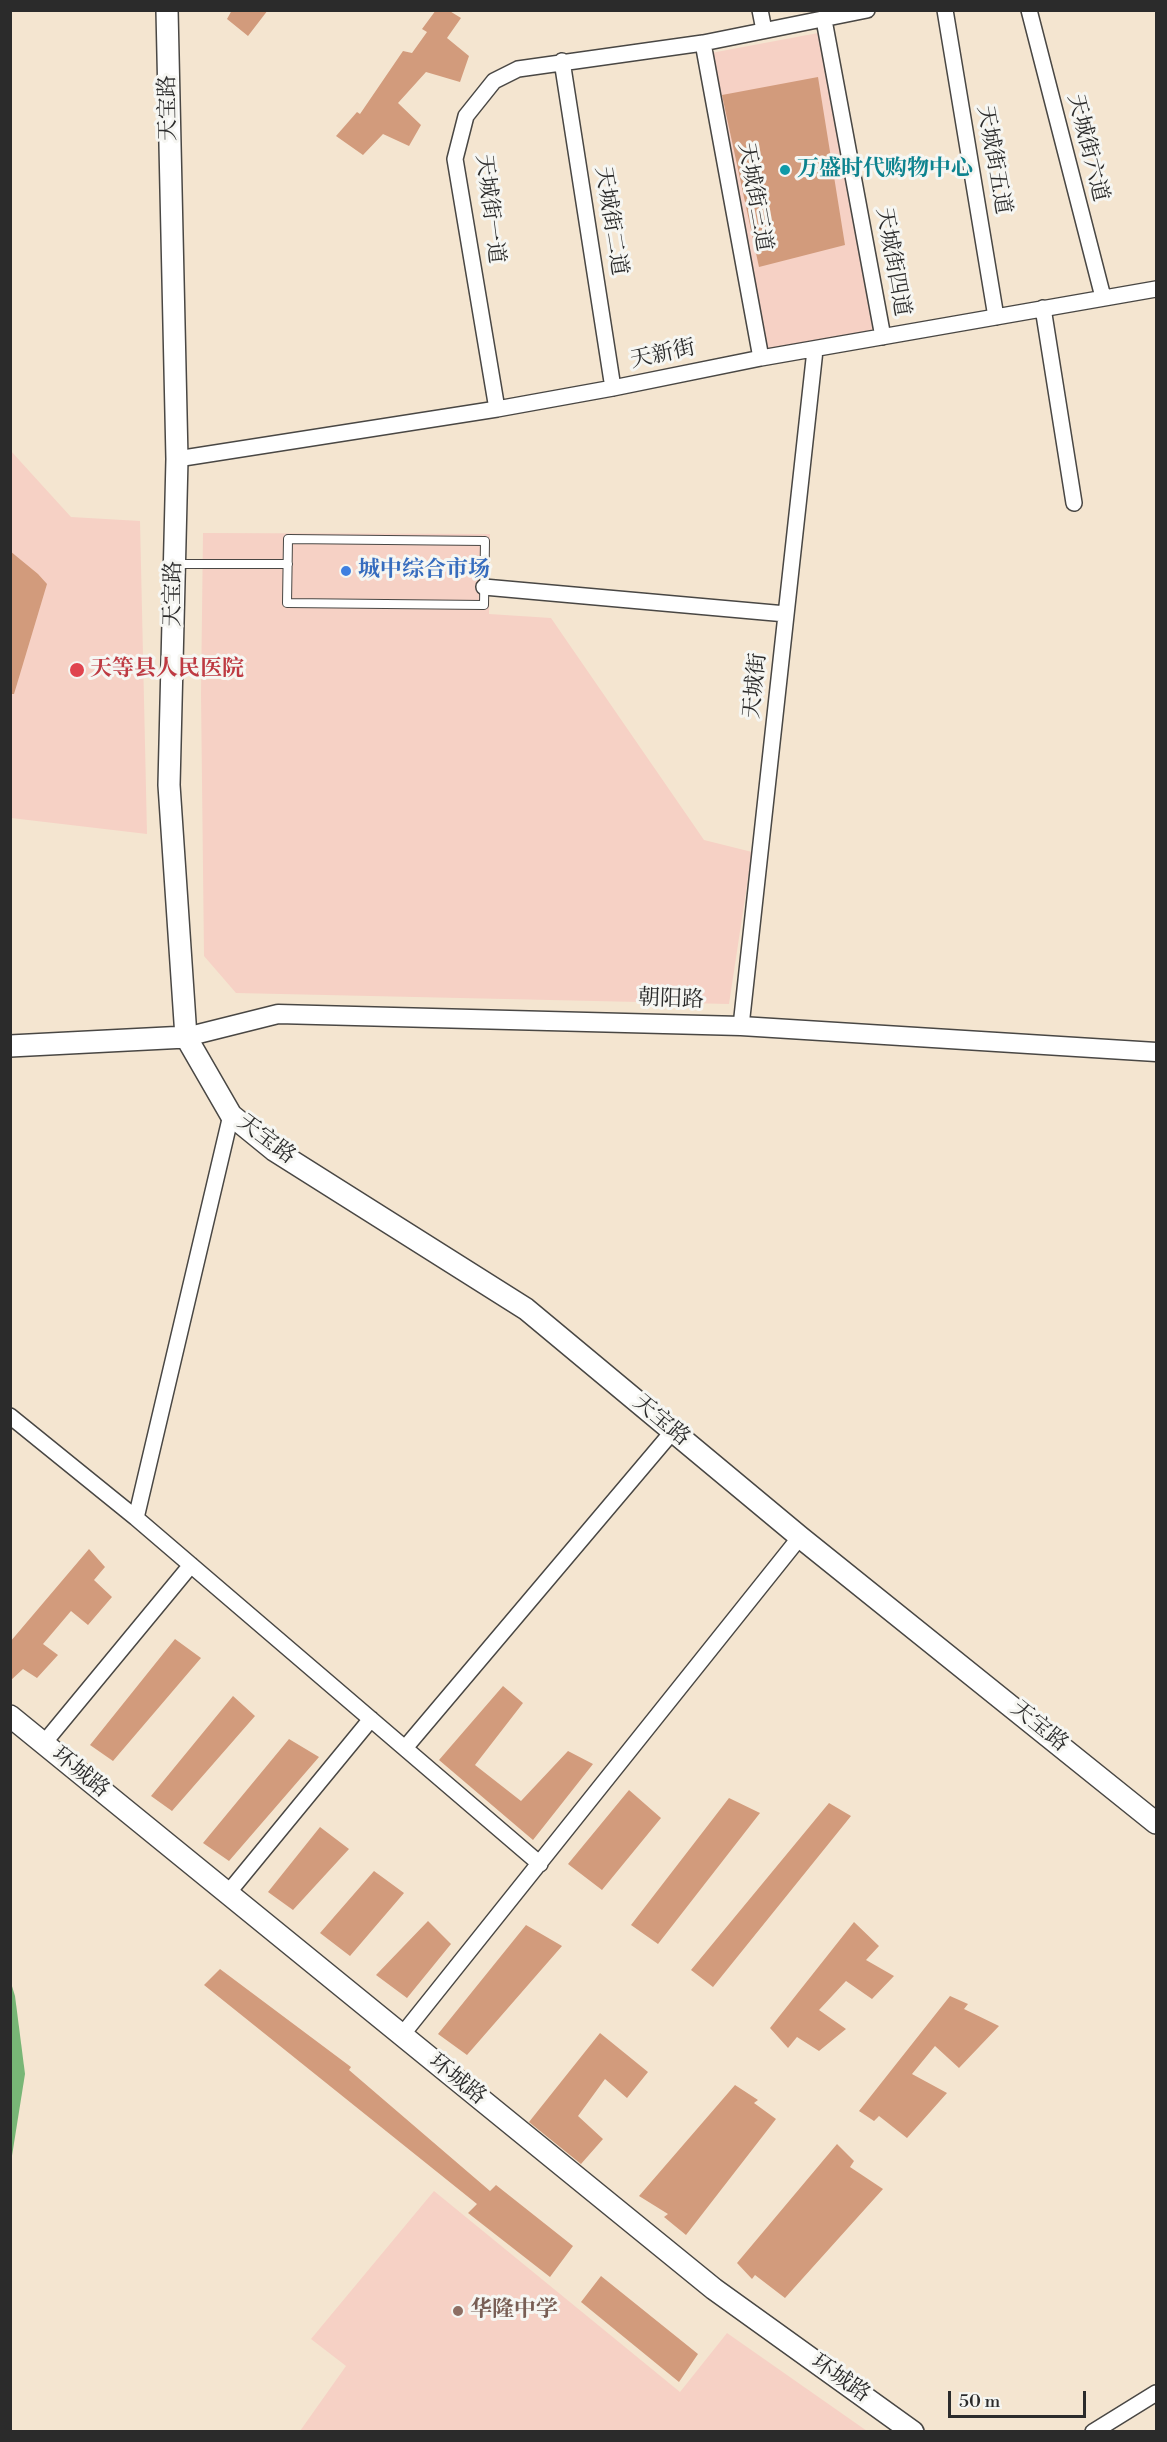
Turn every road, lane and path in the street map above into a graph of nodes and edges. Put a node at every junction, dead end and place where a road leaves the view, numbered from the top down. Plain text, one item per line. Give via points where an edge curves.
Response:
1 (167, 10) edge
2 (760, 10) edge
3 (867, 10) edge
4 (945, 10) edge
5 (1029, 10) edge
6 (824, 20) junction
7 (764, 30) junction
8 (703, 43) junction
9 (562, 61) junction
10 (1156, 289) edge
11 (1102, 297) junction
12 (1043, 308) junction
13 (996, 317) junction
14 (883, 337) junction
15 (815, 350) junction
16 (760, 358) junction
17 (613, 388) junction
18 (497, 409) junction
19 (177, 459) junction
20 (1074, 503) dead end
21 (175, 564) junction
22 (288, 564) junction
23 (484, 587) junction
24 (786, 614) junction
25 (741, 1026) junction
26 (186, 1037) junction
27 (10, 1046) edge
28 (1156, 1052) edge
29 (231, 1114) junction
30 (10, 1416) edge
31 (673, 1431) junction
32 (136, 1518) junction
33 (800, 1537) junction
34 (191, 1565) junction
35 (10, 1716) edge
36 (371, 1719) junction
37 (44, 1743) junction
38 (405, 1748) junction
39 (1156, 1823) edge
40 (540, 1864) junction
41 (228, 1893) junction
42 (402, 2035) junction
43 (1156, 2393) edge
44 (913, 2432) edge
45 (1093, 2432) edge

1 - 19 main road, 天宝路
2 - 7 street
3 - 6 street, 天城街一道
4 - 13 street, 天城街五道
5 - 11 street, 天城街六道
6 - 7 street, 天城街一道
6 - 14 street, 天城街四道
7 - 8 street, 天城街一道
8 - 9 street, 天城街一道
8 - 16 street, 天城街三道
9 - 17 street, 天城街二道
9 - 18 street, 天城街一道 via 518,69 494,81 466,116 455,159
10 - 11 street, 天新街
11 - 12 street, 天新街
12 - 13 street, 天新街
12 - 20 street
13 - 14 street, 天新街
14 - 15 street, 天新街
15 - 16 street, 天新街
15 - 24 street, 天城街
16 - 17 street, 天新街
17 - 18 street, 天新街
18 - 19 street, 天新街
19 - 21 main road, 天宝路
21 - 22 lane
21 - 26 main road, 天宝路 via 169,785
22 - 23 lane via 287,603 484,605
22 - 23 lane via 288,539 485,541
23 - 24 street
24 - 25 street, 天城街
25 - 26 street, 朝阳路 via 278,1014
25 - 28 street, 朝阳路
26 - 27 main road
26 - 29 main road, 天宝路
29 - 31 main road, 天宝路 via 274,1150 525,1309
29 - 32 street
30 - 32 street
31 - 33 main road, 天宝路
31 - 38 street
32 - 34 street
33 - 39 main road, 天宝路
33 - 40 street
34 - 36 street
34 - 37 street
35 - 37 main road, 环城路
36 - 38 street
36 - 41 street
37 - 41 main road, 环城路
38 - 40 street
40 - 42 street
41 - 42 main road, 环城路
42 - 44 main road, 环城路 via 714,2289
43 - 45 street

